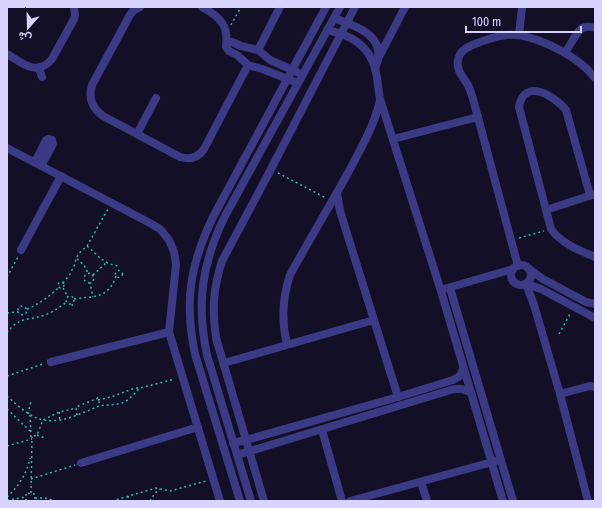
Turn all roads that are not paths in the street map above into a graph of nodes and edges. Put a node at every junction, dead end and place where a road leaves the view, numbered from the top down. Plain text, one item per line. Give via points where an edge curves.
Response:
1 (74, 7) edge
2 (140, 7) edge
3 (202, 7) edge
4 (280, 7) edge
5 (326, 7) edge
6 (340, 7) edge
7 (355, 7) edge
8 (405, 7) edge
9 (522, 7) edge
10 (334, 18) junction
11 (346, 23) junction
12 (595, 28) edge
13 (327, 30) junction
14 (341, 34) junction
15 (519, 35) junction
16 (228, 42) junction
17 (258, 50) junction
18 (565, 53) junction
19 (7, 54) edge
20 (248, 65) junction
21 (376, 65) junction
22 (39, 68) junction
23 (292, 70) junction
24 (303, 74) junction
25 (42, 77) dead end
26 (287, 78) junction
27 (595, 78) edge
28 (298, 83) junction
29 (156, 98) dead end
30 (380, 99) junction
31 (478, 117) junction
32 (137, 134) junction
33 (393, 139) junction
34 (7, 148) edge
35 (61, 176) junction
36 (337, 193) junction
37 (592, 195) edge
38 (546, 210) junction
39 (22, 250) road end
40 (595, 257) edge
41 (515, 268) junction
42 (529, 270) junction
43 (526, 284) junction
44 (450, 288) junction
45 (441, 290) junction
46 (586, 302) junction
47 (595, 304) edge
48 (583, 312) junction
49 (595, 318) edge
50 (374, 320) junction
51 (169, 332) junction
52 (287, 344) junction
53 (50, 362) road end
54 (224, 363) junction
55 (463, 369) junction
56 (480, 387) junction
57 (595, 387) edge
58 (470, 391) junction
59 (560, 394) junction
60 (398, 397) junction
61 (198, 427) junction
62 (322, 430) junction
63 (246, 440) junction
64 (233, 443) junction
65 (498, 451) junction
66 (250, 452) junction
67 (489, 453) junction
68 (237, 456) junction
69 (501, 460) junction
70 (492, 462) junction
71 (81, 463) road end
72 (421, 482) junction
73 (220, 501) edge
74 (240, 501) edge
75 (251, 501) edge
76 (264, 501) edge
77 (342, 501) edge
78 (350, 501) edge
79 (427, 501) edge
80 (503, 501) edge
81 (513, 501) edge
82 (588, 501) edge

1 - 22 street via 74,20 52,59
2 - 32 street via 127,19 90,91 91,103 98,113
3 - 16 street via 218,17 224,26
4 - 17 street
5 - 23 street
6 - 10 street
7 - 11 street
8 - 21 street
9 - 15 street
10 - 11 street
10 - 13 street
11 - 14 street
11 - 21 street via 361,28 373,38 379,55
12 - 18 street via 588,26 579,30
13 - 14 street
13 - 24 street
14 - 21 street via 365,49
14 - 54 street via 222,261 214,299 214,322
15 - 18 street
15 - 31 street via 498,36 467,47 461,52 457,66 471,92
16 - 17 street
16 - 20 street via 227,50
17 - 23 street via 270,60
18 - 27 street
19 - 22 street via 29,67
20 - 26 street
20 - 32 street via 204,149 196,157 180,157
21 - 30 street
22 - 25 street
23 - 24 street
23 - 26 street
24 - 28 street
26 - 28 street
26 - 74 street via 206,231 200,245 190,291 190,323 196,354
28 - 64 street via 222,223 213,242 205,270 202,298 204,340
29 - 32 street
30 - 33 street
30 - 36 street via 370,130
31 - 33 street
31 - 41 street via 511,240
33 - 45 street
34 - 35 street
35 - 39 street
35 - 51 street via 148,222 160,230 168,240 174,252 176,265
36 - 50 street via 340,211
36 - 52 street via 286,286 283,310
37 - 38 street
37 - 38 street via 566,110 544,93 528,92 523,96 519,107
38 - 40 street via 555,235
41 - 42 street via 524,266
41 - 43 street via 511,276 513,282 519,285
41 - 44 street
42 - 43 street via 531,276
42 - 46 street
43 - 48 street via 541,289
43 - 59 street
44 - 45 street
44 - 56 street
45 - 55 street
46 - 47 street
46 - 48 street via 586,309
48 - 49 street
50 - 52 street
50 - 60 street
51 - 53 street
51 - 61 street
52 - 54 street
54 - 63 street
55 - 58 street
55 - 60 street via 456,379
56 - 58 street via 471,387
56 - 65 street
57 - 59 street
58 - 62 street via 454,389
58 - 67 street
59 - 82 street
60 - 63 street
61 - 71 street
61 - 73 street
62 - 66 street
62 - 77 street
63 - 64 street
63 - 66 street
64 - 68 street
65 - 67 street
65 - 69 street
66 - 68 street
66 - 76 street
67 - 70 street
68 - 75 street
69 - 70 street
69 - 81 street
70 - 72 street
70 - 80 street
72 - 78 street
72 - 79 street

